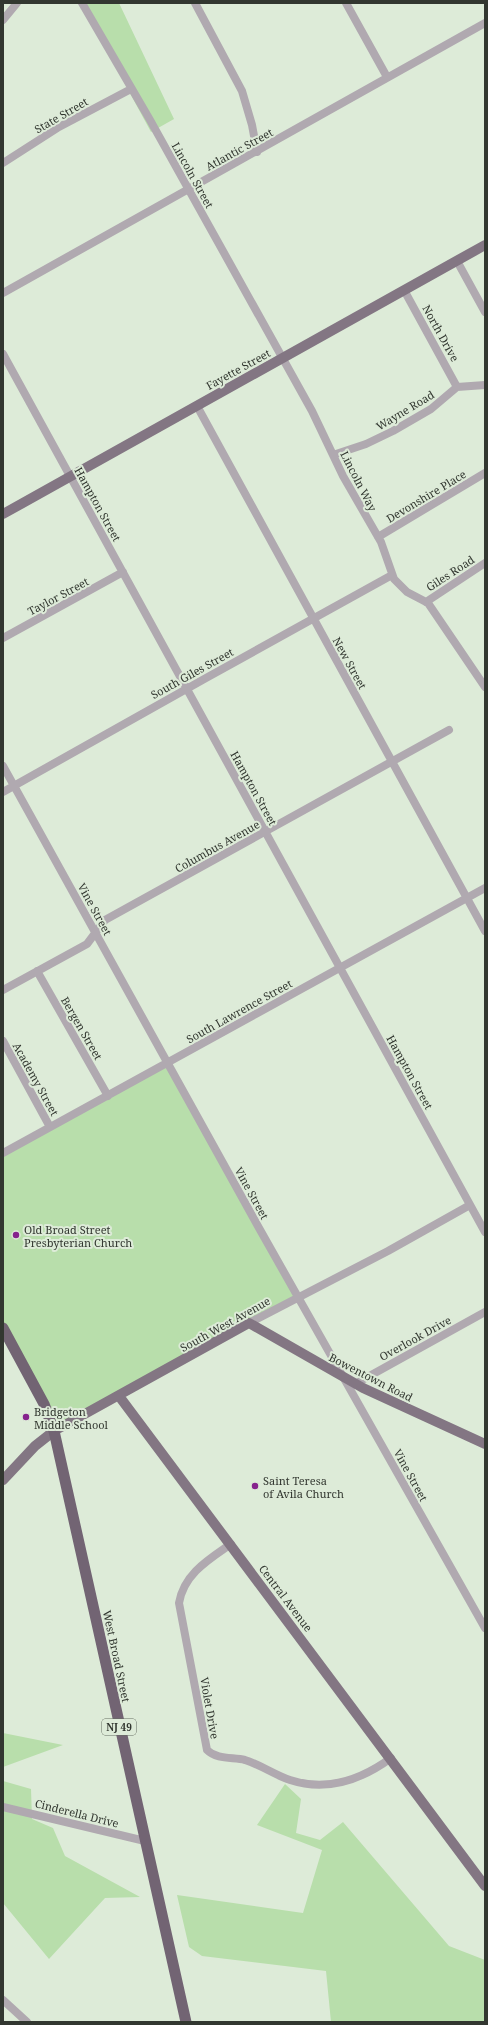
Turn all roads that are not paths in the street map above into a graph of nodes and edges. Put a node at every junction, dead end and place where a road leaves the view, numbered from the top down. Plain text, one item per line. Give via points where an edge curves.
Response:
1 (17, 3) edge
2 (82, 3) edge
3 (196, 3) edge
4 (346, 3) edge
5 (3, 20) edge
6 (485, 23) edge
7 (387, 77) junction
8 (131, 88) junction
9 (257, 152) junction
10 (3, 163) edge
11 (188, 190) junction
12 (485, 245) edge
13 (456, 261) junction
14 (404, 290) junction
15 (3, 293) edge
16 (485, 312) edge
17 (3, 354) edge
18 (282, 358) junction
19 (485, 385) edge
20 (458, 387) junction
21 (196, 406) junction
22 (333, 455) junction
23 (485, 473) edge
24 (70, 477) junction
25 (3, 514) edge
26 (378, 537) junction
27 (485, 563) edge
28 (123, 572) junction
29 (392, 575) junction
30 (426, 602) junction
31 (314, 619) junction
32 (3, 638) edge
33 (485, 687) edge
34 (187, 688) junction
35 (449, 730) dead end
36 (392, 762) junction
37 (3, 766) edge
38 (14, 786) junction
39 (3, 792) edge
40 (265, 832) junction
41 (485, 888) edge
42 (466, 898) junction
43 (485, 931) edge
44 (96, 934) junction
45 (340, 968) junction
46 (37, 971) junction
47 (3, 990) edge
48 (3, 1041) edge
49 (168, 1062) junction
50 (108, 1096) junction
51 (50, 1127) junction
52 (3, 1153) edge
53 (470, 1205) junction
54 (485, 1232) edge
55 (298, 1298) junction
56 (485, 1312) edge
57 (249, 1323) junction
58 (3, 1328) edge
59 (343, 1377) junction
60 (355, 1384) junction
61 (119, 1396) junction
62 (54, 1431) junction
63 (485, 1444) edge
64 (3, 1480) edge
65 (231, 1544) junction
66 (485, 1628) edge
67 (391, 1758) junction
68 (3, 1807) edge
69 (145, 1841) junction
70 (485, 1886) edge
71 (4, 2004) edge
72 (27, 2022) edge
73 (186, 2022) edge

1 - 5 street
2 - 8 street, Lincoln Street
3 - 9 street via 236,76 252,124
4 - 7 street
6 - 7 street, Atlantic Street
7 - 9 street, Atlantic Street
8 - 10 street, State Street via 59,127
8 - 11 street, Lincoln Street
9 - 11 street, Atlantic Street
11 - 15 street, Atlantic Street
11 - 18 street, Lincoln Street
12 - 13 main road, Fayette Street
13 - 14 main road, Fayette Street
13 - 16 street
14 - 18 main road, Fayette Street
14 - 20 street, North Drive
17 - 24 street, Hampton Street
18 - 21 main road, Fayette Street
18 - 22 street, Lincoln Way
19 - 20 street
20 - 22 street, Wayne Road via 430,409 392,431 366,444
21 - 24 main road, Fayette Street
21 - 31 street, New Street
22 - 26 street, Lincoln Way
23 - 26 street, Devonshire Place
24 - 25 main road, Fayette Street
24 - 28 street, Hampton Street
26 - 29 street, Lincoln Way
27 - 30 street, Giles Road
28 - 32 street, Taylor Street
28 - 34 street, Hampton Street
29 - 30 street, Lincoln Way via 407,592
29 - 31 street, South Giles Street
30 - 33 street
31 - 34 street, South Giles Street
31 - 36 street, New Street
34 - 38 street, South Giles Street
34 - 40 street, Hampton Street
35 - 36 street, Columbus Avenue
36 - 40 street, Columbus Avenue
36 - 42 street, New Street
37 - 38 street, Vine Street
38 - 39 street, South Giles Street
38 - 44 street, Vine Street
40 - 44 street, Columbus Avenue via 105,920
40 - 45 street, Hampton Street
41 - 42 street, South Lawrence Street
42 - 43 street, New Street
42 - 45 street, South Lawrence Street
44 - 46 street, Columbus Avenue via 87,944
44 - 49 street, Vine Street
45 - 49 street, South Lawrence Street
45 - 53 street, Hampton Street
46 - 47 street, Columbus Avenue
46 - 50 street, Bergen Street
48 - 51 street, Academy Street
49 - 50 street, South Lawrence Street
49 - 55 street, Vine Street
50 - 51 street, South Lawrence Street
51 - 52 street, South Lawrence Street
53 - 54 street, Hampton Street
53 - 55 street, South West Avenue
55 - 57 street, South West Avenue
55 - 59 street, Vine Street
56 - 60 street, Overlook Drive
57 - 59 main road, Bowentown Road
57 - 61 main road, South West Avenue
58 - 62 highway, West Broad Street / NJ 49 via 41,1398
59 - 60 main road, Bowentown Road
59 - 66 street, Vine Street
60 - 63 main road, Bowentown Road
61 - 62 main road, South West Avenue
61 - 65 main road, Central Avenue
62 - 64 main road, South West Avenue via 35,1446
62 - 69 highway, West Broad Street / NJ 49
65 - 67 main road, Central Avenue
65 - 67 street, Violet Drive via 196,1569 181,1591 179,1603 207,1750 216,1756 244,1760 289,1779 321,1785 358,1778
67 - 70 main road, Central Avenue
68 - 69 street, Cinderella Drive
69 - 73 highway, West Broad Street / NJ 49
71 - 72 street

